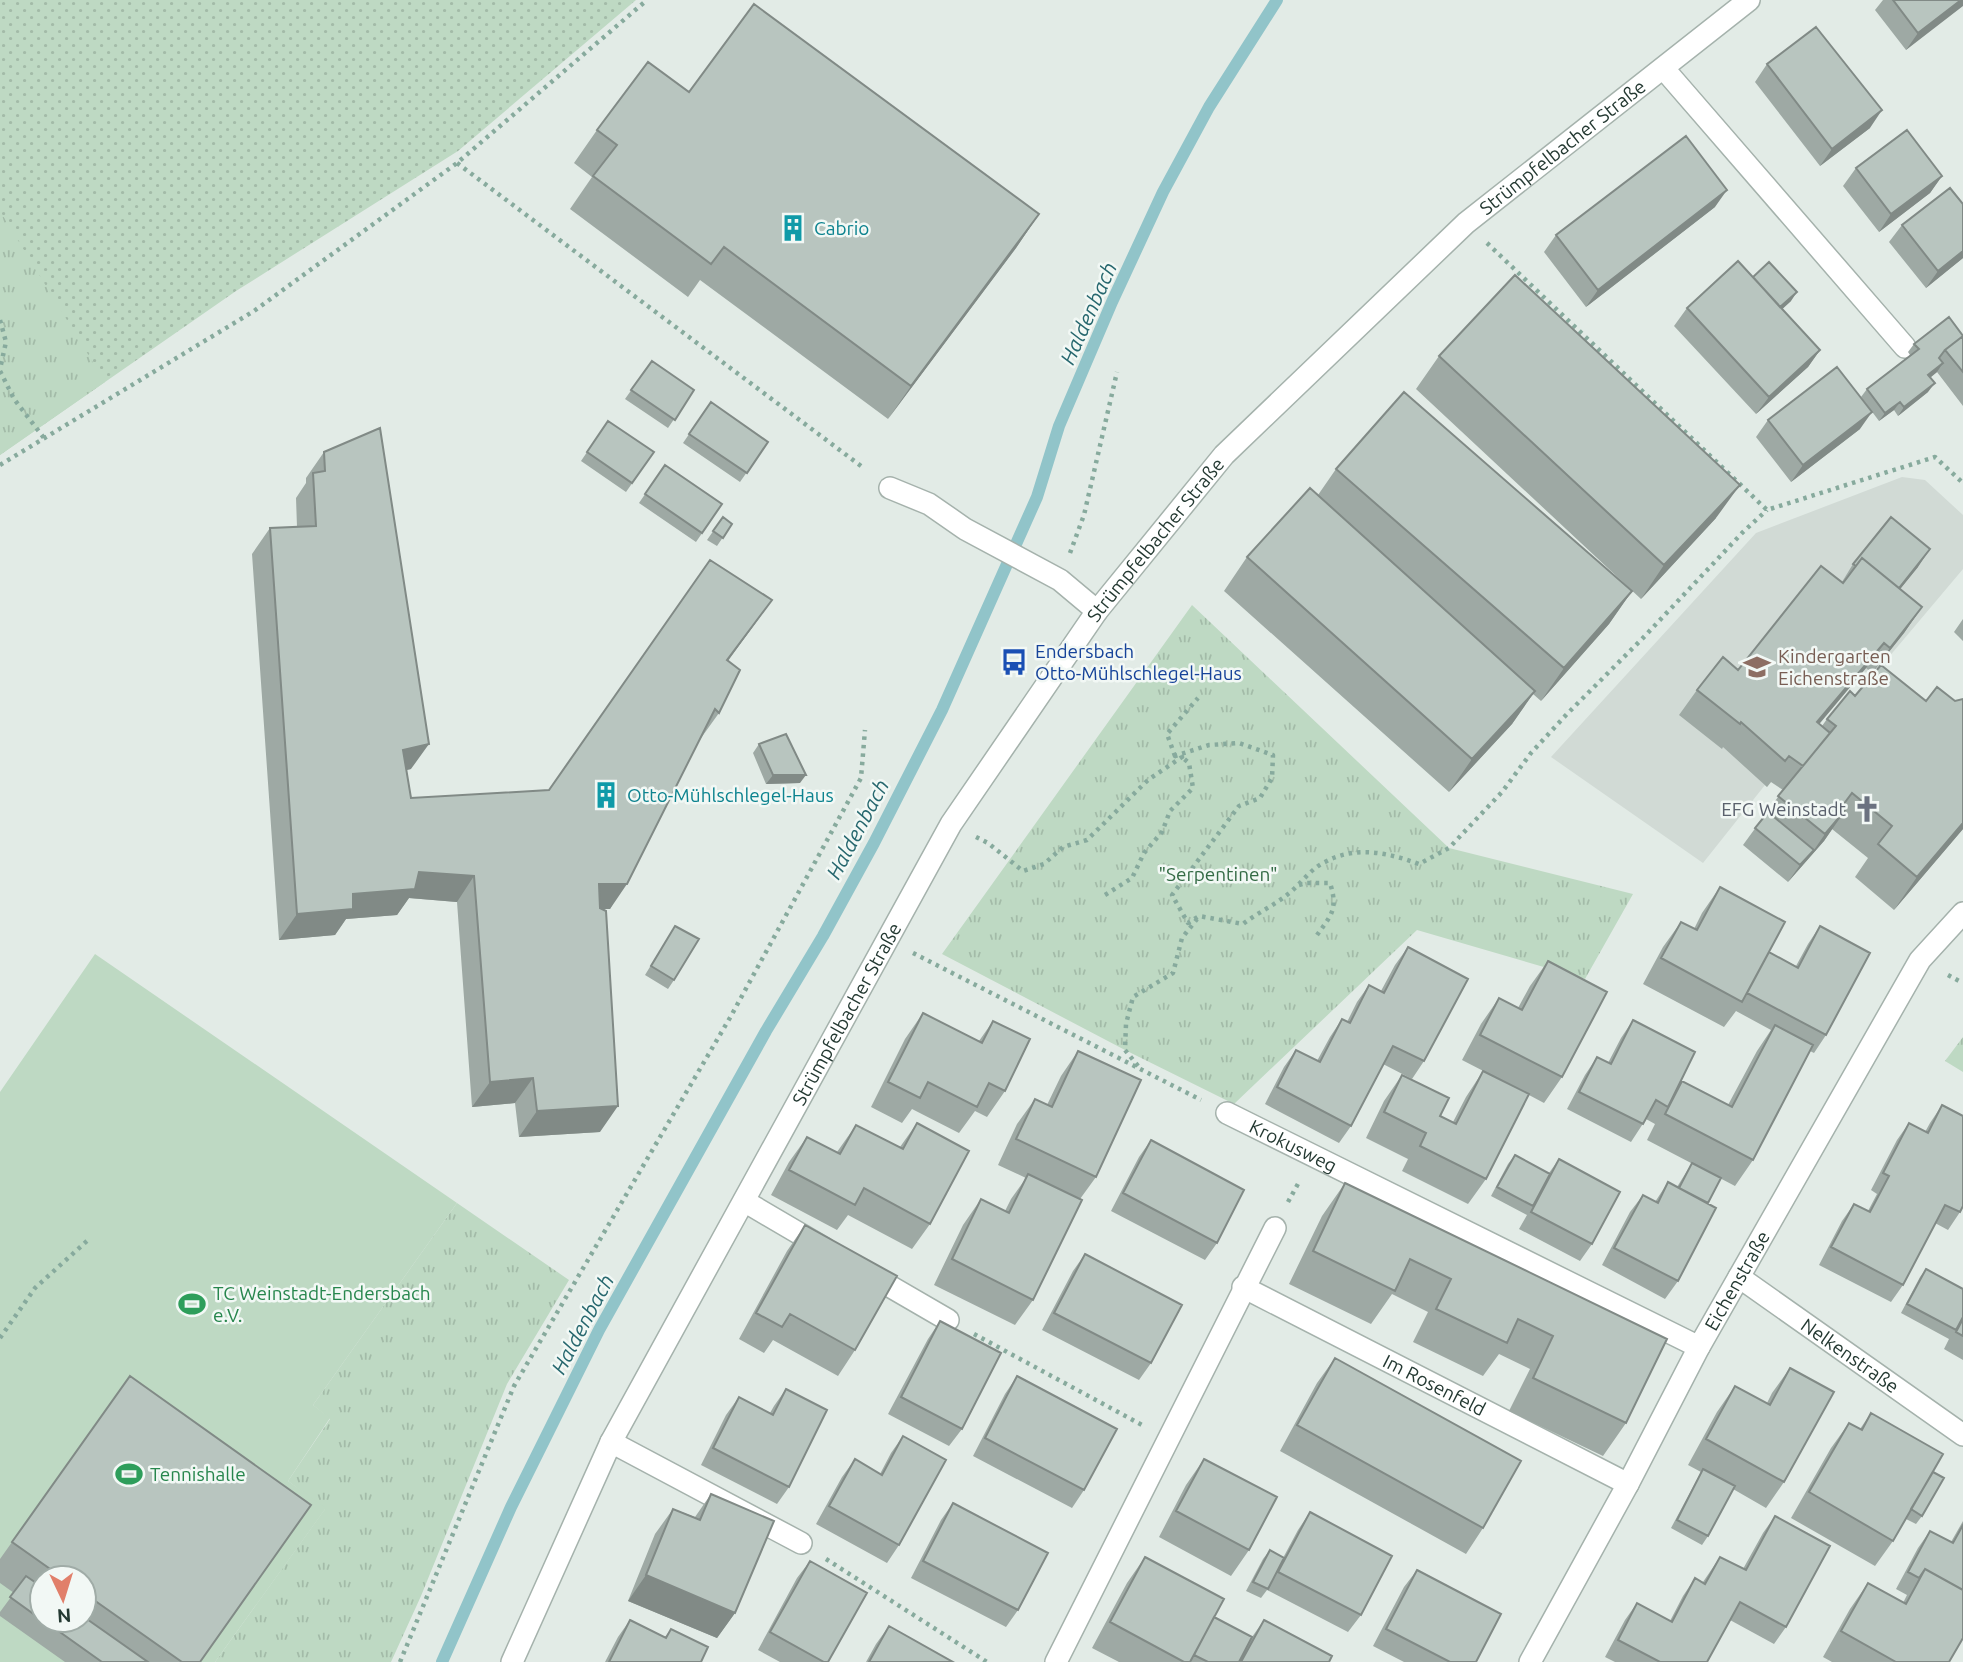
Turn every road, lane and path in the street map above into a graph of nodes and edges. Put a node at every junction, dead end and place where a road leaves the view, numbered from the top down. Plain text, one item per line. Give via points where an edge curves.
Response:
1 (647, 0) edge
2 (1749, 0) edge
3 (1664, 69) junction
4 (457, 163) junction
5 (1466, 223) junction
6 (0, 320) edge
7 (1905, 347) dead end
8 (0, 370) edge
9 (1117, 372) dead end
10 (44, 438) junction
11 (0, 464) edge
12 (1963, 483) edge
13 (890, 488) joint
14 (1767, 510) junction
15 (1051, 575) junction
16 (1097, 611) junction
17 (1198, 698) dead end
18 (865, 730) dead end
19 (1175, 757) junction
20 (1182, 757) junction
21 (951, 824) junction
22 (1295, 887) junction
23 (1104, 895) dead end
24 (1963, 913) edge
25 (1199, 916) junction
26 (1315, 938) dead end
27 (887, 940) junction
28 (1140, 1069) junction
29 (1227, 1113) joint
30 (1313, 1156) junction
31 (744, 1201) junction
32 (1275, 1228) joint
33 (88, 1240) dead end
34 (1739, 1277) junction
35 (1243, 1287) junction
36 (948, 1320) joint
37 (0, 1338) edge
38 (1699, 1347) junction
39 (1125, 1415) dead end
40 (1963, 1435) edge
41 (611, 1442) junction
42 (1628, 1484) junction
43 (801, 1543) joint
44 (400, 1662) edge
45 (512, 1662) edge
46 (987, 1662) edge
47 (1057, 1662) edge
48 (1530, 1662) edge

1 - 4 path
2 - 3 street, Strümpfelbacher Straße
3 - 5 street, Strümpfelbacher Straße
3 - 7 street, Strümpfelbacher Straße
4 - 10 path via 254,311
4 - 13 path
5 - 14 path
5 - 16 street, Strümpfelbacher Straße via 1224,455
6 - 8 path via 6,342
8 - 10 path via 13,399
9 - 15 path via 1084,515
10 - 11 path
12 - 14 path via 1935,457
13 - 15 street via 929,504
14 - 22 path via 1531,753 1502,792 1449,848 1419,864 1372,851 1343,855 1325,861
15 - 16 street
16 - 21 street, Strümpfelbacher Straße
17 - 19 path via 1167,734
18 - 44 path via 861,778 731,1016 514,1386
19 - 20 path
19 - 25 path via 1239,743 1273,755 1272,778 1260,798 1239,806 1172,895 1188,923
20 - 21 path via 1148,780 1087,840 1063,846 1044,864 1023,871 988,843
20 - 23 path via 1189,763 1193,788 1170,811 1162,832 1132,877
21 - 27 street, Strümpfelbacher Straße
22 - 25 path via 1243,923
22 - 26 path via 1330,883 1334,913
24 - 34 street, Eichenstraße via 1920,960
25 - 28 path via 1182,938 1173,973 1133,998 1125,1050
27 - 28 path, Krokusweg
27 - 31 street, Strümpfelbacher Straße
28 - 29 path, Krokusweg
29 - 30 street, Krokusweg
30 - 32 path
30 - 38 street, Krokusweg
31 - 36 street
31 - 41 street, Strümpfelbacher Straße
32 - 35 street
33 - 37 path via 36,1289
34 - 38 street, Eichenstraße
34 - 40 street, Nelkenstraße
35 - 42 street, Im Rosenfeld
35 - 47 street
36 - 39 path
38 - 42 street, Eichenstraße
41 - 43 street
41 - 45 street, Strümpfelbacher Straße
42 - 48 street, Eichenstraße
43 - 46 path

